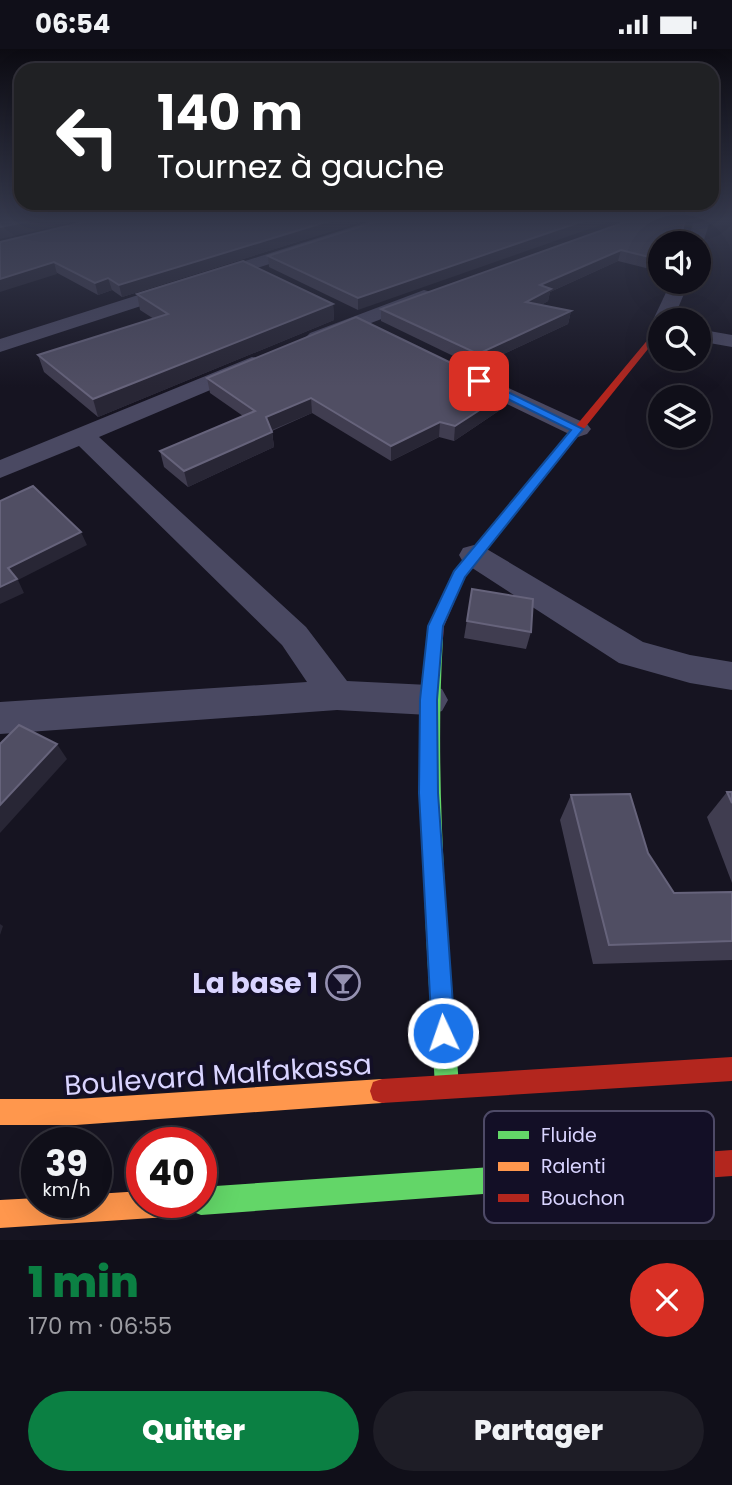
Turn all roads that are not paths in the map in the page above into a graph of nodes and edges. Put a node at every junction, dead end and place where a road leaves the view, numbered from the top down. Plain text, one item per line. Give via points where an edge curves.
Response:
1 (213, 277) edge
2 (267, 277) edge
3 (270, 278) edge
4 (443, 289) edge
5 (331, 309) edge
6 (355, 321) junction
7 (380, 333) edge
8 (711, 337) edge
9 (732, 341) edge
10 (648, 343) edge
11 (0, 346) edge
12 (293, 347) edge
13 (268, 358) edge
14 (442, 363) edge
15 (578, 429) junction
16 (83, 436) junction
17 (0, 470) edge
18 (474, 555) junction
19 (732, 676) edge
20 (337, 695) junction
21 (429, 700) junction
22 (0, 718) edge
23 (732, 1069) edge
24 (447, 1086) junction
25 (0, 1112) edge
26 (67, 1127) edge
27 (80, 1127) edge
28 (732, 1163) edge
29 (714, 1164) edge
30 (484, 1181) edge
31 (217, 1200) edge

1 - 11 street
2 - 3 street
4 - 6 street
5 - 6 street
6 - 7 street
6 - 12 street
8 - 9 street
10 - 15 street
13 - 16 street
14 - 15 street
15 - 18 street
16 - 17 street
16 - 20 street via 294,636
18 - 19 street via 632,653
18 - 21 street via 459,575 436,626
20 - 21 street
20 - 22 street
21 - 24 street via 429,793
23 - 24 street, Boulevard Malfakassa
24 - 27 street, Boulevard Malfakassa
25 - 26 street, Boulevard Malfakassa
28 - 29 street
30 - 31 street

